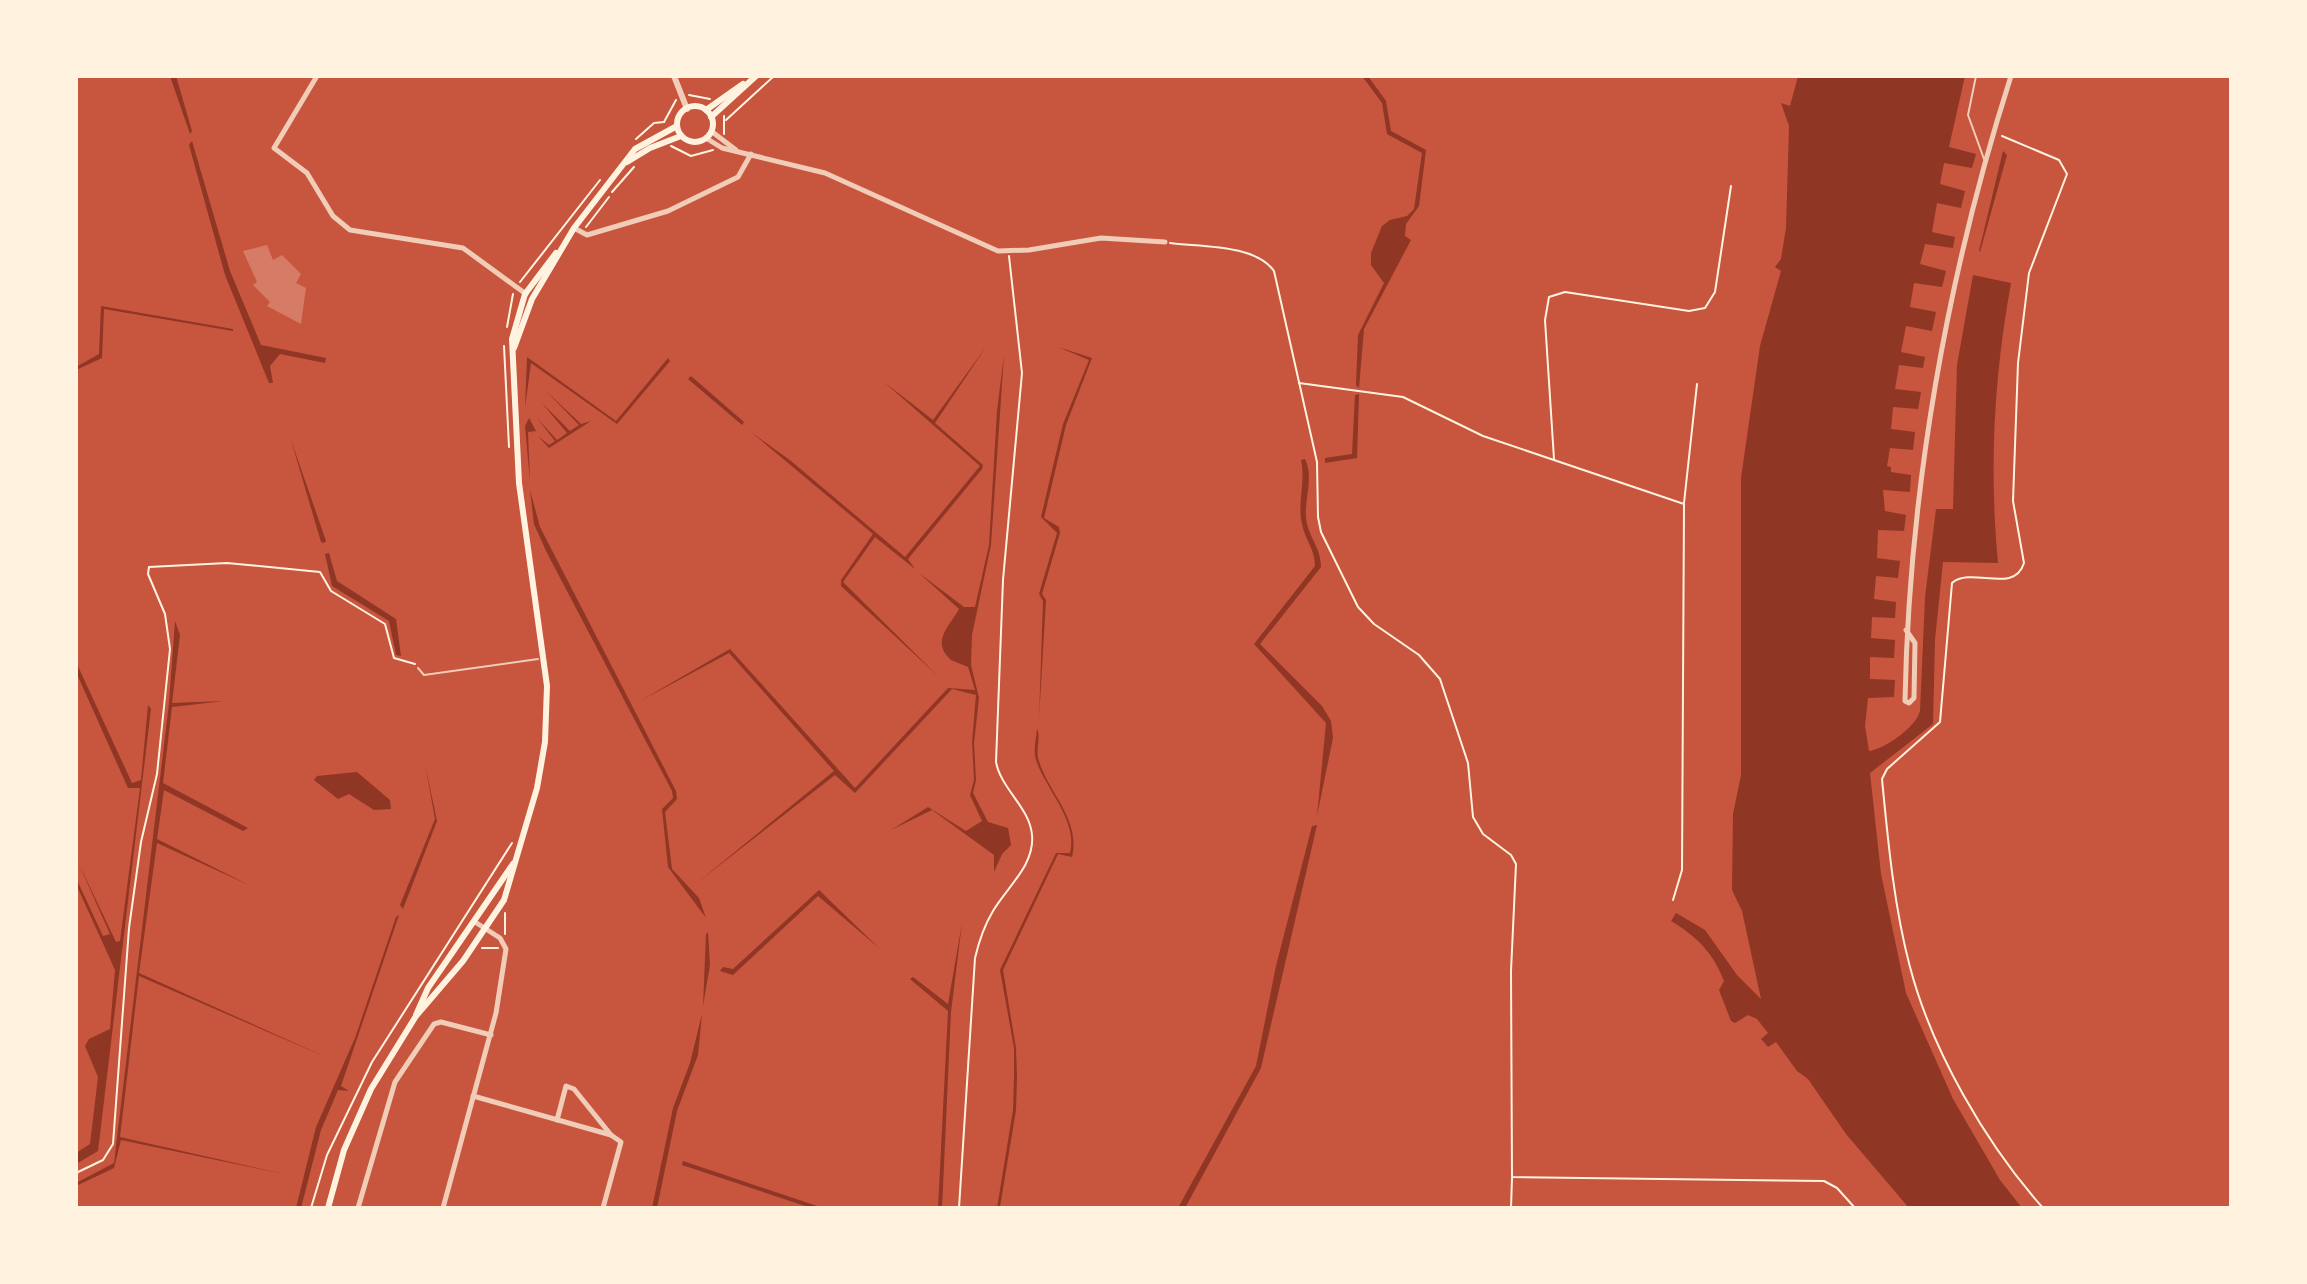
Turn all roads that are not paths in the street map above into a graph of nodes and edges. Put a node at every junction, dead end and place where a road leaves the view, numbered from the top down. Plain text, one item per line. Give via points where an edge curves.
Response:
1 (317, 76) edge
2 (674, 76) edge
3 (756, 76) edge
4 (1976, 76) edge
5 (2011, 76) edge
6 (747, 83) junction
7 (687, 109) junction
8 (706, 110) junction
9 (711, 117) junction
10 (677, 126) junction
11 (709, 135) junction
12 (681, 136) junction
13 (737, 151) junction
14 (751, 154) junction
15 (626, 162) junction
16 (1985, 163) junction
17 (574, 228) junction
18 (1165, 242) road end
19 (556, 253) junction
20 (525, 294) junction
21 (532, 299) junction
22 (514, 348) junction
23 (1906, 630) junction
24 (538, 659) dead end
25 (418, 668) road end
26 (515, 861) junction
27 (475, 922) junction
28 (486, 928) junction
29 (416, 1016) junction
30 (491, 1035) junction
31 (473, 1096) junction
32 (557, 1120) junction
33 (611, 1135) junction
34 (328, 1208) edge
35 (358, 1208) edge
36 (443, 1208) edge
37 (603, 1208) edge

1 - 20 street via 274,148 307,173 338,222 360,234 463,248
2 - 7 street
3 - 6 main road
4 - 16 lane via 1968,115
5 - 16 street
6 - 8 main road
6 - 9 main road
7 - 8 main road
7 - 10 main road
8 - 9 main road
9 - 11 main road
10 - 12 main road
10 - 15 main road via 635,149
11 - 12 main road via 695,142
11 - 13 street
11 - 13 street via 717,146
12 - 15 main road
13 - 14 street
14 - 17 street via 738,177 682,204 587,235
14 - 18 street via 825,173 1008,253 1101,238
15 - 17 main road
16 - 23 street via 1933,408
17 - 19 main road
19 - 20 main road
19 - 21 main road
20 - 21 street
20 - 22 main road
21 - 22 main road
22 - 26 main road via 519,483 547,686 537,788
23 - 23 street via 1905,701 1911,703 1915,643
24 - 25 lane via 424,675
26 - 27 main road
26 - 28 main road via 508,892
27 - 28 street
27 - 29 main road via 422,996
28 - 29 main road
28 - 30 street via 506,949
29 - 34 main road via 361,1109
30 - 31 street
30 - 35 street via 434,1024 395,1082
31 - 32 street
31 - 36 street
32 - 33 street
32 - 33 street via 566,1086
33 - 37 street via 621,1142

